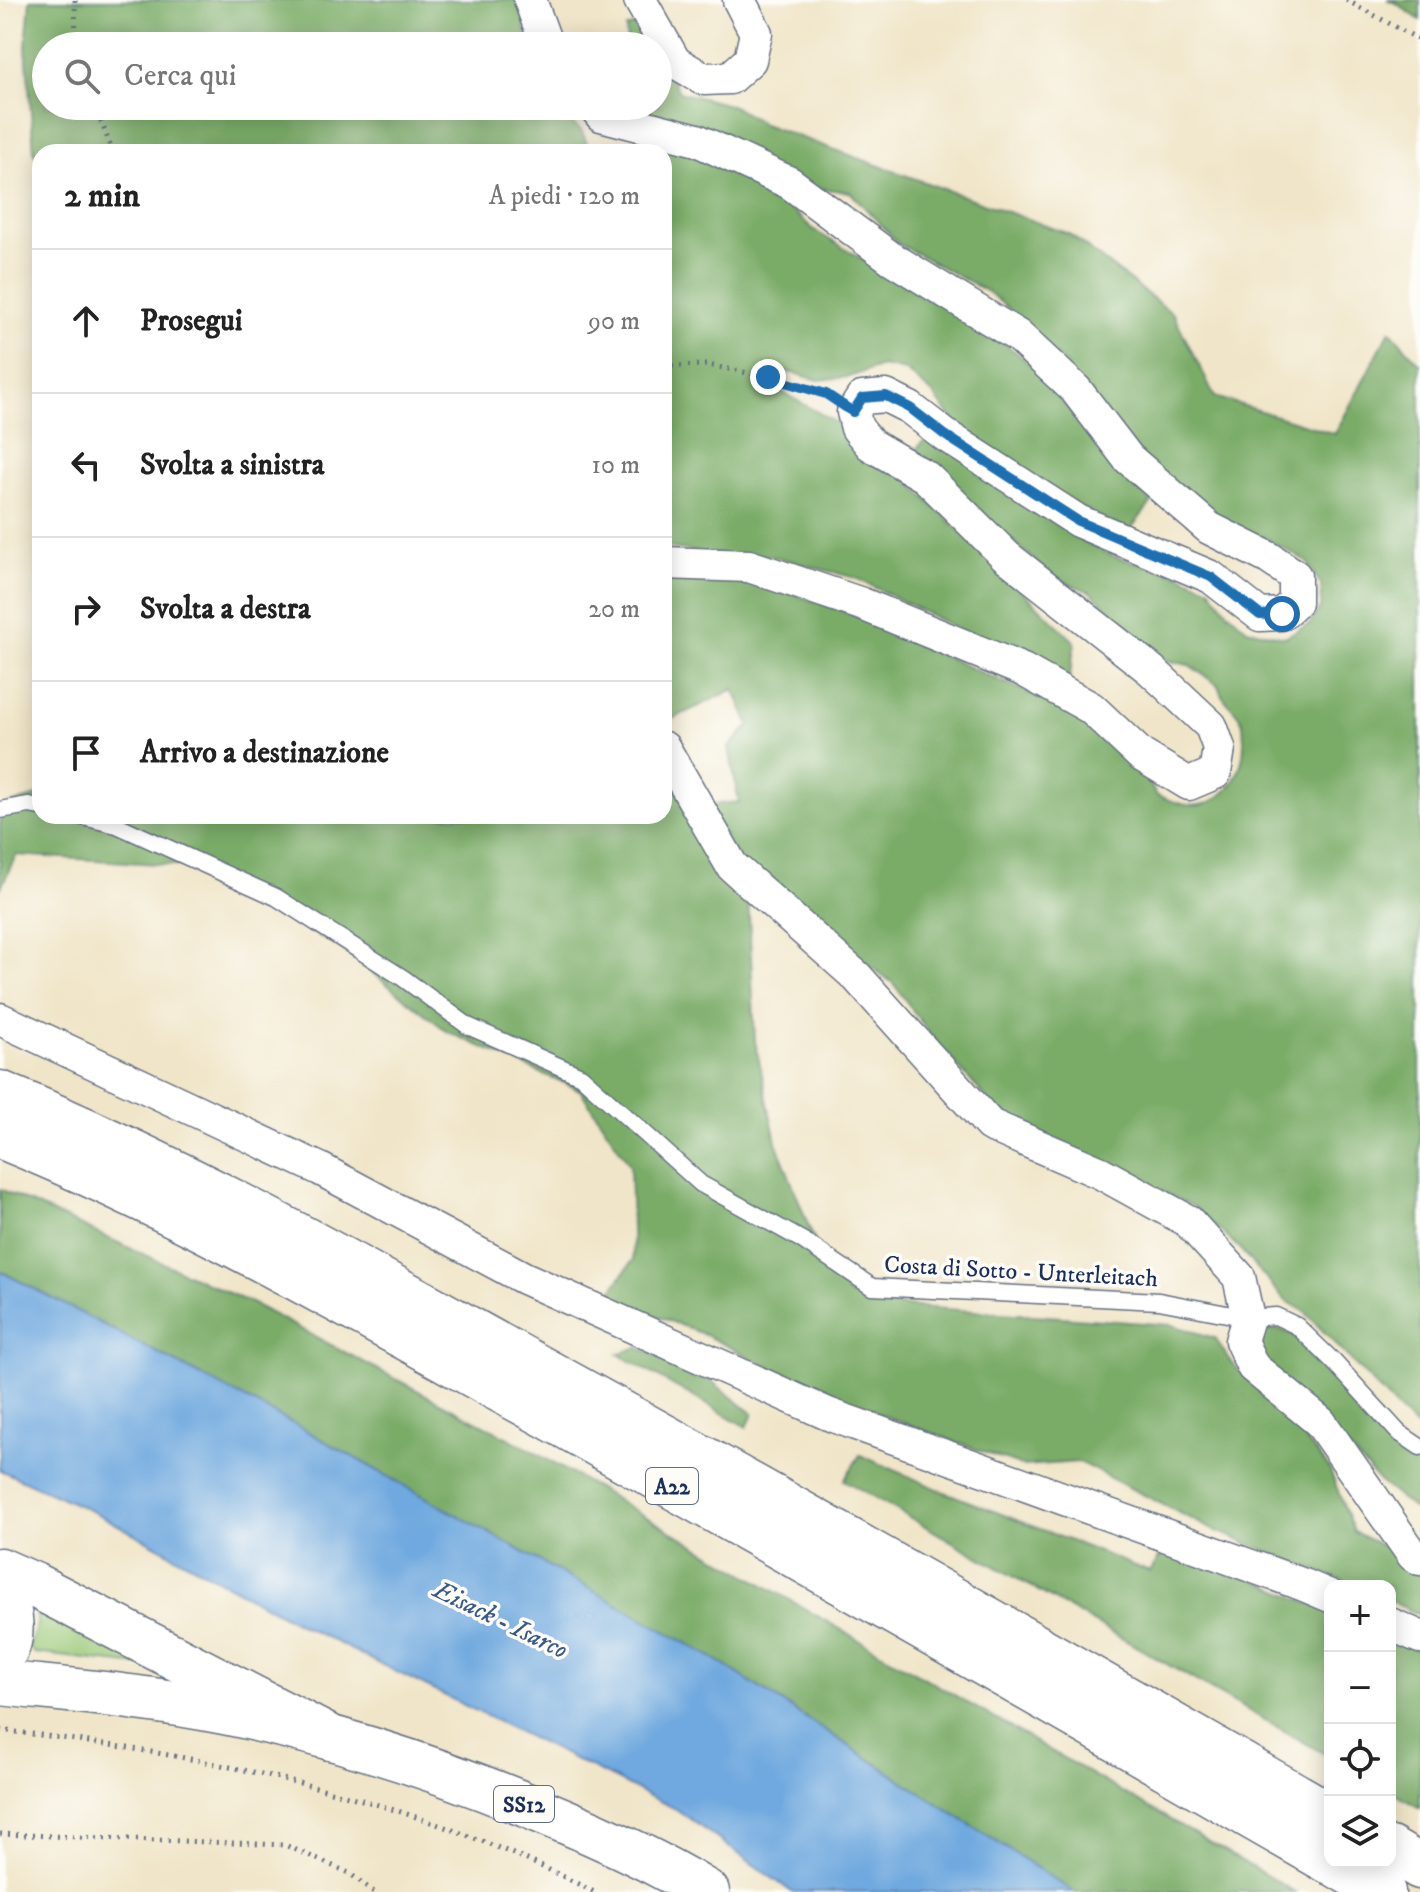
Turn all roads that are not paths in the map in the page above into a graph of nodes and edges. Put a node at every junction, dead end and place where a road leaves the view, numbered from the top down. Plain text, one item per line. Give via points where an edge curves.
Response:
1 (530, 0) edge
2 (640, 0) edge
3 (739, 0) edge
4 (542, 32) edge
5 (658, 32) edge
6 (672, 57) edge
7 (620, 120) edge
8 (672, 563) edge
9 (672, 762) edge
10 (32, 806) edge
11 (0, 810) edge
12 (113, 824) edge
13 (0, 1019) edge
14 (0, 1093) edge
15 (0, 1136) edge
16 (1248, 1318) junction
17 (1420, 1447) edge
18 (1420, 1559) edge
19 (0, 1570) edge
20 (0, 1586) edge
21 (1324, 1593) edge
22 (1396, 1627) edge
23 (1420, 1637) edge
24 (0, 1660) edge
25 (0, 1683) edge
26 (331, 1738) junction
27 (1324, 1812) edge
28 (1396, 1853) edge
29 (1324, 1859) edge
30 (1420, 1867) edge
31 (1341, 1868) edge
32 (707, 1892) edge
33 (1383, 1892) edge

1 - 4 street
2 - 5 street
3 - 6 street via 756,33 750,60 730,78 704,79
7 - 8 street via 697,140 790,183 891,258 1018,336 1076,390 1128,458 1209,528 1295,576 1295,602 1282,614 1260,615 1211,577 1078,521 886,396 862,398 853,412 857,428 871,445 926,477 1006,556 1151,670 1211,726 1219,748 1215,773 1189,784 1141,755 1091,708 1023,670 862,604 749,566
9 - 16 street via 732,866 857,977 990,1125 1101,1173 1188,1221 1239,1277
10 - 11 lane
12 - 16 lane, Costa di Sotto - Unterleitach via 276,897 468,1026 581,1076 701,1184 802,1240 872,1287 1159,1301
13 - 21 street via 320,1169 524,1278 828,1414
14 - 27 main road, A22 via 78,1125 287,1228 734,1474
15 - 29 main road, A22 via 252,1253 716,1510
16 - 17 lane, Costa di Sotto - Unterleitach via 1276,1316 1297,1326 1398,1432
16 - 18 street via 1241,1341 1253,1367 1320,1422
19 - 26 main road
20 - 24 main road via 11,1620
22 - 23 street
25 - 26 main road, SS12 via 148,1699
26 - 32 main road, SS12 via 467,1780 595,1834
28 - 30 main road
31 - 33 main road, A22

